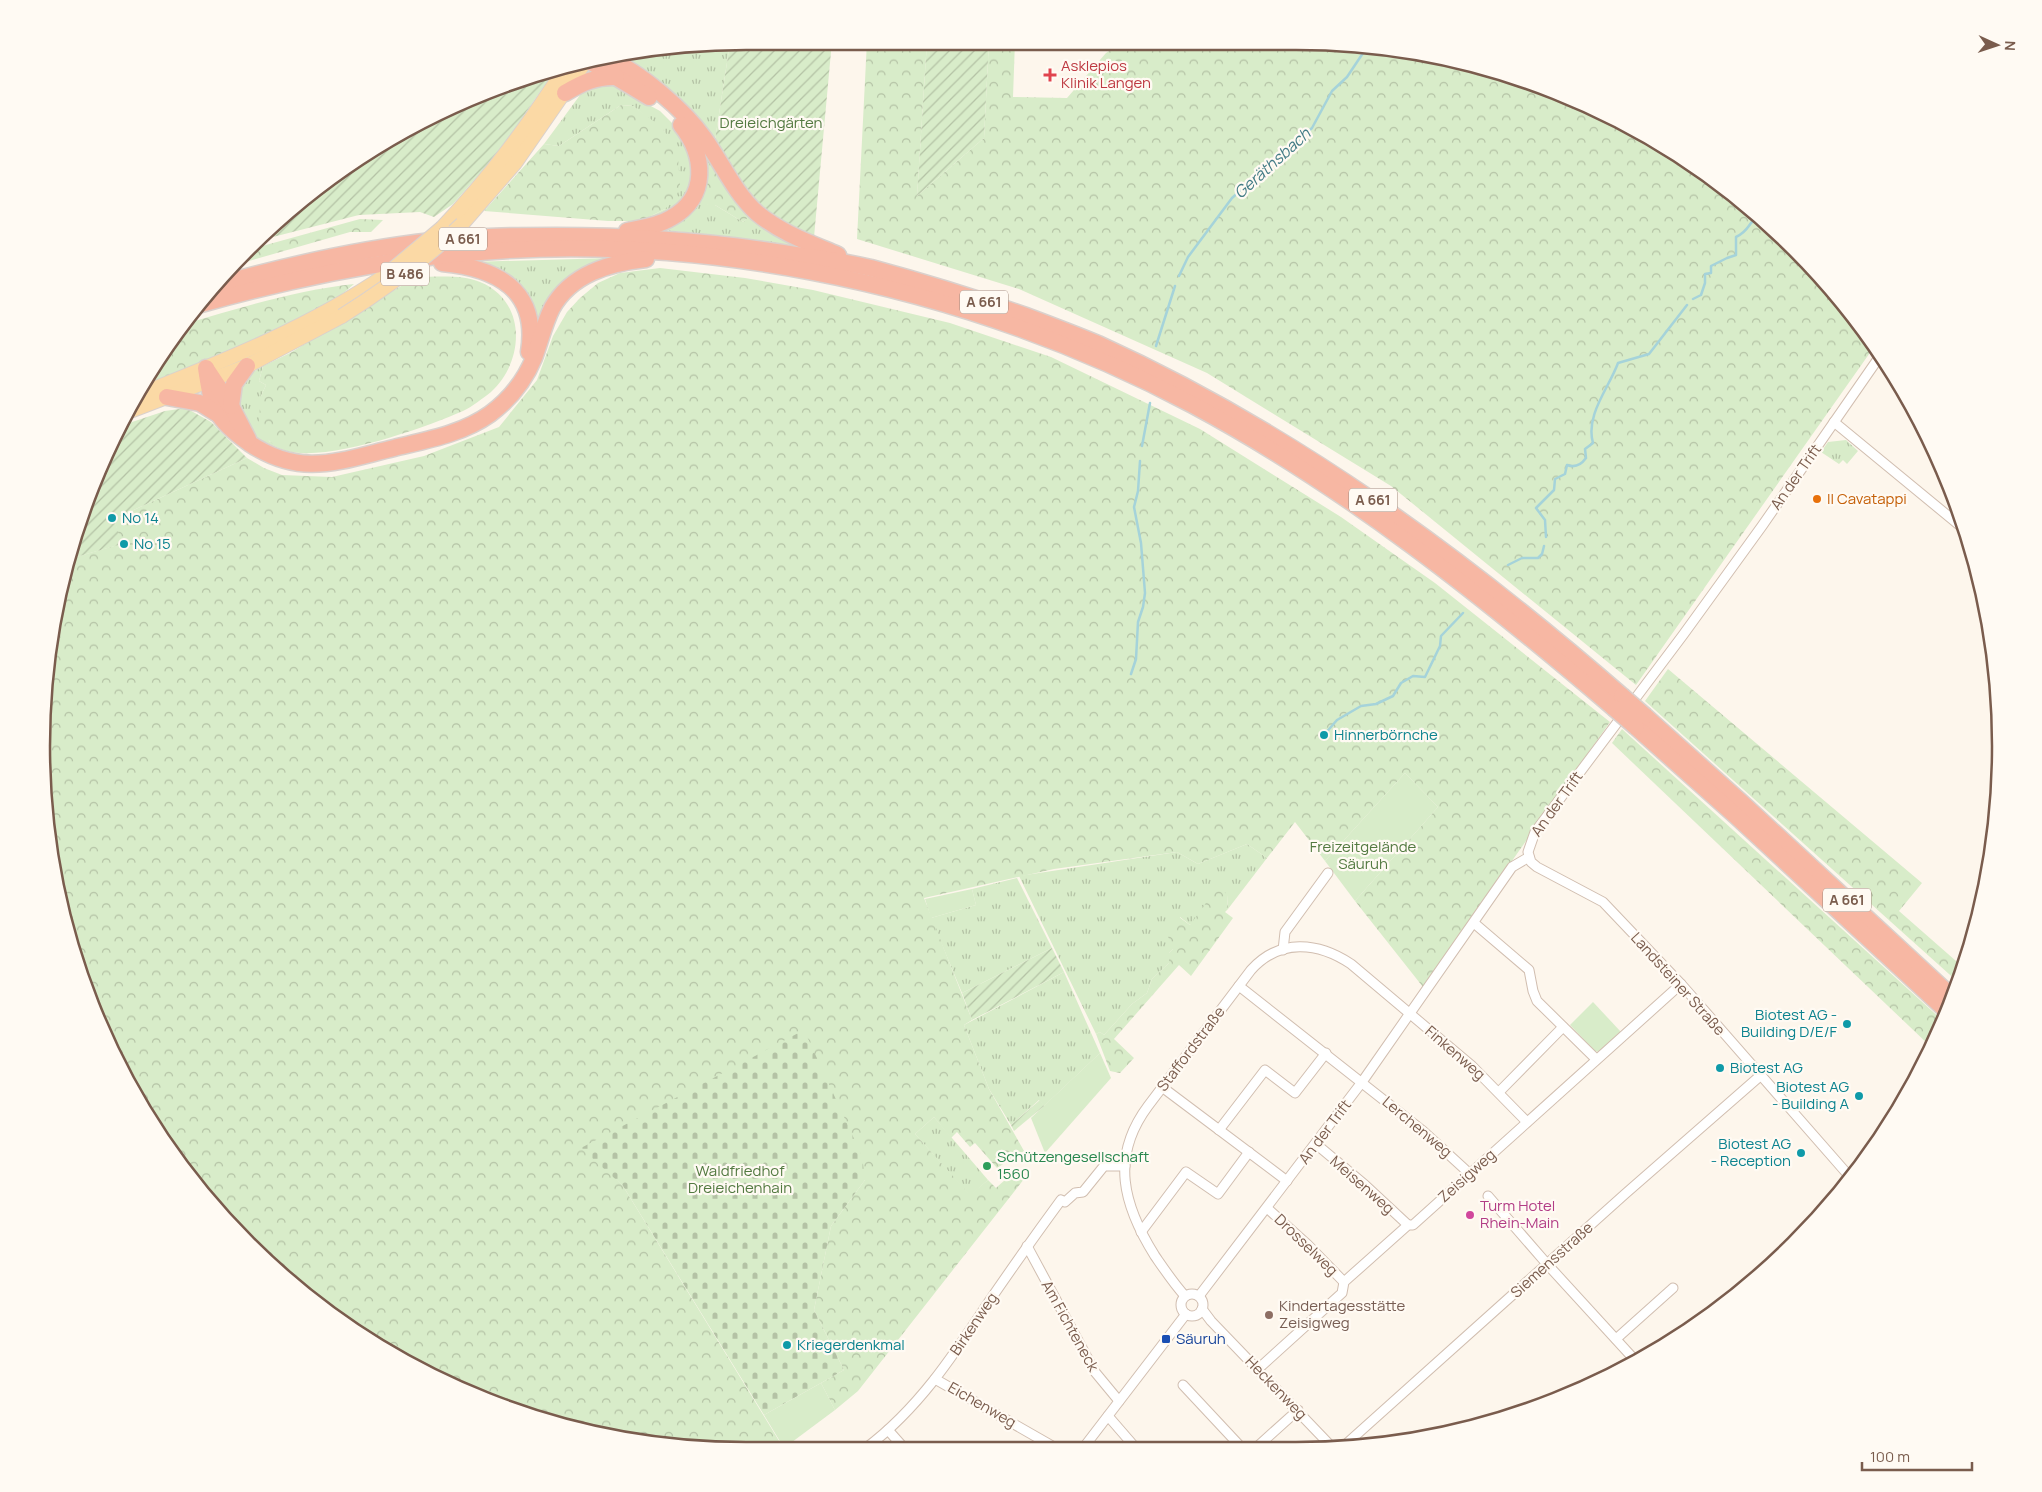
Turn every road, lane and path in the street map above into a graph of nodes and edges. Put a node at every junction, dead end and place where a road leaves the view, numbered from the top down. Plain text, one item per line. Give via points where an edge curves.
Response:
1 (616, 65) edge
2 (579, 71) edge
3 (560, 76) edge
4 (565, 93) junction
5 (605, 236) junction
6 (688, 254) junction
7 (407, 260) junction
8 (868, 268) junction
9 (227, 282) edge
10 (211, 301) edge
11 (340, 312) junction
12 (1876, 361) edge
13 (247, 366) junction
14 (210, 376) junction
15 (522, 380) junction
16 (146, 393) edge
17 (167, 397) junction
18 (231, 406) junction
19 (138, 408) edge
20 (216, 413) junction
21 (1834, 422) junction
22 (252, 445) junction
23 (1955, 521) edge
24 (1618, 702) junction
25 (1640, 722) junction
26 (1529, 857) junction
27 (1328, 873) dead end
28 (1474, 923) junction
29 (1283, 950) junction
30 (1681, 984) junction
31 (1239, 986) junction
32 (1947, 992) edge
33 (1941, 1006) edge
34 (1410, 1014) junction
35 (1563, 1027) junction
36 (1326, 1053) junction
37 (1596, 1059) junction
38 (1760, 1076) junction
39 (1362, 1082) junction
40 (1162, 1087) junction
41 (1499, 1092) junction
42 (1527, 1122) junction
43 (1219, 1130) junction
44 (1316, 1144) junction
45 (1249, 1152) junction
46 (1125, 1166) junction
47 (1846, 1172) edge
48 (1470, 1174) junction
49 (1288, 1181) junction
50 (1488, 1196) dead end
51 (1267, 1208) junction
52 (1408, 1225) junction
53 (1142, 1232) junction
54 (1027, 1246) junction
55 (1547, 1264) junction
56 (1344, 1282) junction
57 (1672, 1288) dead end
58 (1185, 1296) junction
59 (1200, 1296) junction
60 (1202, 1309) junction
61 (1186, 1314) junction
62 (1616, 1338) junction
63 (1631, 1356) edge
64 (1258, 1369) junction
65 (935, 1379) junction
66 (1183, 1384) dead end
67 (1119, 1401) junction
68 (1298, 1410) junction
69 (1108, 1416) junction
70 (888, 1430) junction
71 (1351, 1440) edge
72 (1327, 1441) edge
73 (873, 1442) edge
74 (899, 1442) edge
75 (1045, 1442) edge
76 (1088, 1442) edge
77 (1131, 1442) edge
78 (1236, 1442) edge
79 (1262, 1442) edge

1 - 4 highway via 602,77
1 - 5 highway via 682,125 698,154 700,174 687,206 670,219
1 - 8 highway, A 661 via 665,99 696,128 733,184 757,212 778,228
2 - 4 main road, B 486
3 - 11 main road, B 486, bridge via 514,145 442,228
4 - 11 main road, B 486, bridge via 485,200 434,251 390,285
5 - 8 highway, A 661 via 730,245
5 - 9 highway, A 661 via 510,236 435,241 322,259
6 - 7 highway, A 661 via 556,250
6 - 15 highway via 608,265 579,279 552,308 534,358
6 - 24 highway, A 661 via 819,273 938,302 1069,347 1154,386 1280,456 1335,491 1444,568
7 - 10 highway, A 661 via 324,273
7 - 15 highway via 484,270 508,284 522,302 530,326 529,356
8 - 24 highway, A 661 via 994,305 1074,334 1152,370 1255,425 1342,479 1452,556 1570,651
11 - 13 main road, B 486
11 - 14 main road, B 486 via 288,333
12 - 21 street, An der Trift
13 - 14 main road, B 486
13 - 18 highway via 233,388
14 - 16 main road, B 486
14 - 17 main road, B 486
14 - 18 highway
14 - 20 highway via 210,397
15 - 22 highway via 497,409 474,424 452,433 342,460 321,464 289,462
17 - 19 main road, B 486
17 - 20 highway via 200,403
18 - 22 highway
20 - 22 highway via 231,430
21 - 23 street
21 - 26 street, An der Trift via 1683,636 1536,832 1529,846
24 - 25 highway, A 661, bridge
25 - 32 highway, A 661 via 1742,803
25 - 33 highway, A 661 via 1736,816
26 - 28 street, An der Trift via 1512,868
26 - 30 street, Landsteiner Straße via 1537,867 1603,902
27 - 29 street via 1284,932
28 - 34 street, An der Trift
28 - 35 street via 1529,970 1538,1001
29 - 31 street, Staffordstraße via 1262,960
29 - 34 street, Staffordstraße via 1314,947 1335,954 1362,972
30 - 37 street, Zeisigweg
30 - 38 street, Landsteiner Straße
31 - 36 street, Lerchenweg
31 - 40 street, Staffordstraße
34 - 39 street, An der Trift
34 - 41 street, Finkenweg
35 - 37 street
35 - 41 street
36 - 39 street, Lerchenweg
36 - 43 street via 1295,1093 1265,1070
37 - 42 street, Zeisigweg
38 - 47 street, Landsteiner Straße
38 - 55 street, Siemensstraße
39 - 44 street, An der Trift
39 - 48 street, Lerchenweg
40 - 43 street
40 - 46 street, Staffordstraße via 1136,1123 1128,1143
41 - 42 street, Finkenweg
42 - 48 street, Zeisigweg
43 - 45 street
44 - 49 street, An der Trift
44 - 52 street, Meisenweg
45 - 49 street
45 - 53 street via 1218,1194 1186,1172
46 - 53 street, Staffordstraße via 1129,1203
46 - 54 street, Birkenweg via 1104,1166 1085,1191 1072,1195 1066,1202 1061,1200
48 - 52 street, Zeisigweg via 1413,1225
49 - 51 street, An der Trift
50 - 55 street
51 - 56 street, Drosselweg
51 - 59 street, An der Trift
52 - 56 street, Zeisigweg
53 - 58 street, Staffordstraße
54 - 65 street, Birkenweg
54 - 67 street, Am Fichteneck via 1095,1372
55 - 62 street
55 - 71 street, Siemensstraße
56 - 64 street, Zeisigweg via 1342,1293
57 - 62 street
58 - 59 street via 1192,1293
58 - 61 street via 1181,1305
59 - 60 street
60 - 61 street via 1197,1315
60 - 64 street, Heckenweg
61 - 67 street
62 - 63 street
64 - 68 street, Heckenweg
65 - 70 street, Birkenweg
65 - 75 street, Eichenweg
66 - 78 street
67 - 69 street
68 - 72 street, Heckenweg
68 - 79 street
69 - 76 street
69 - 77 street
70 - 73 street, Birkenweg
70 - 74 street

